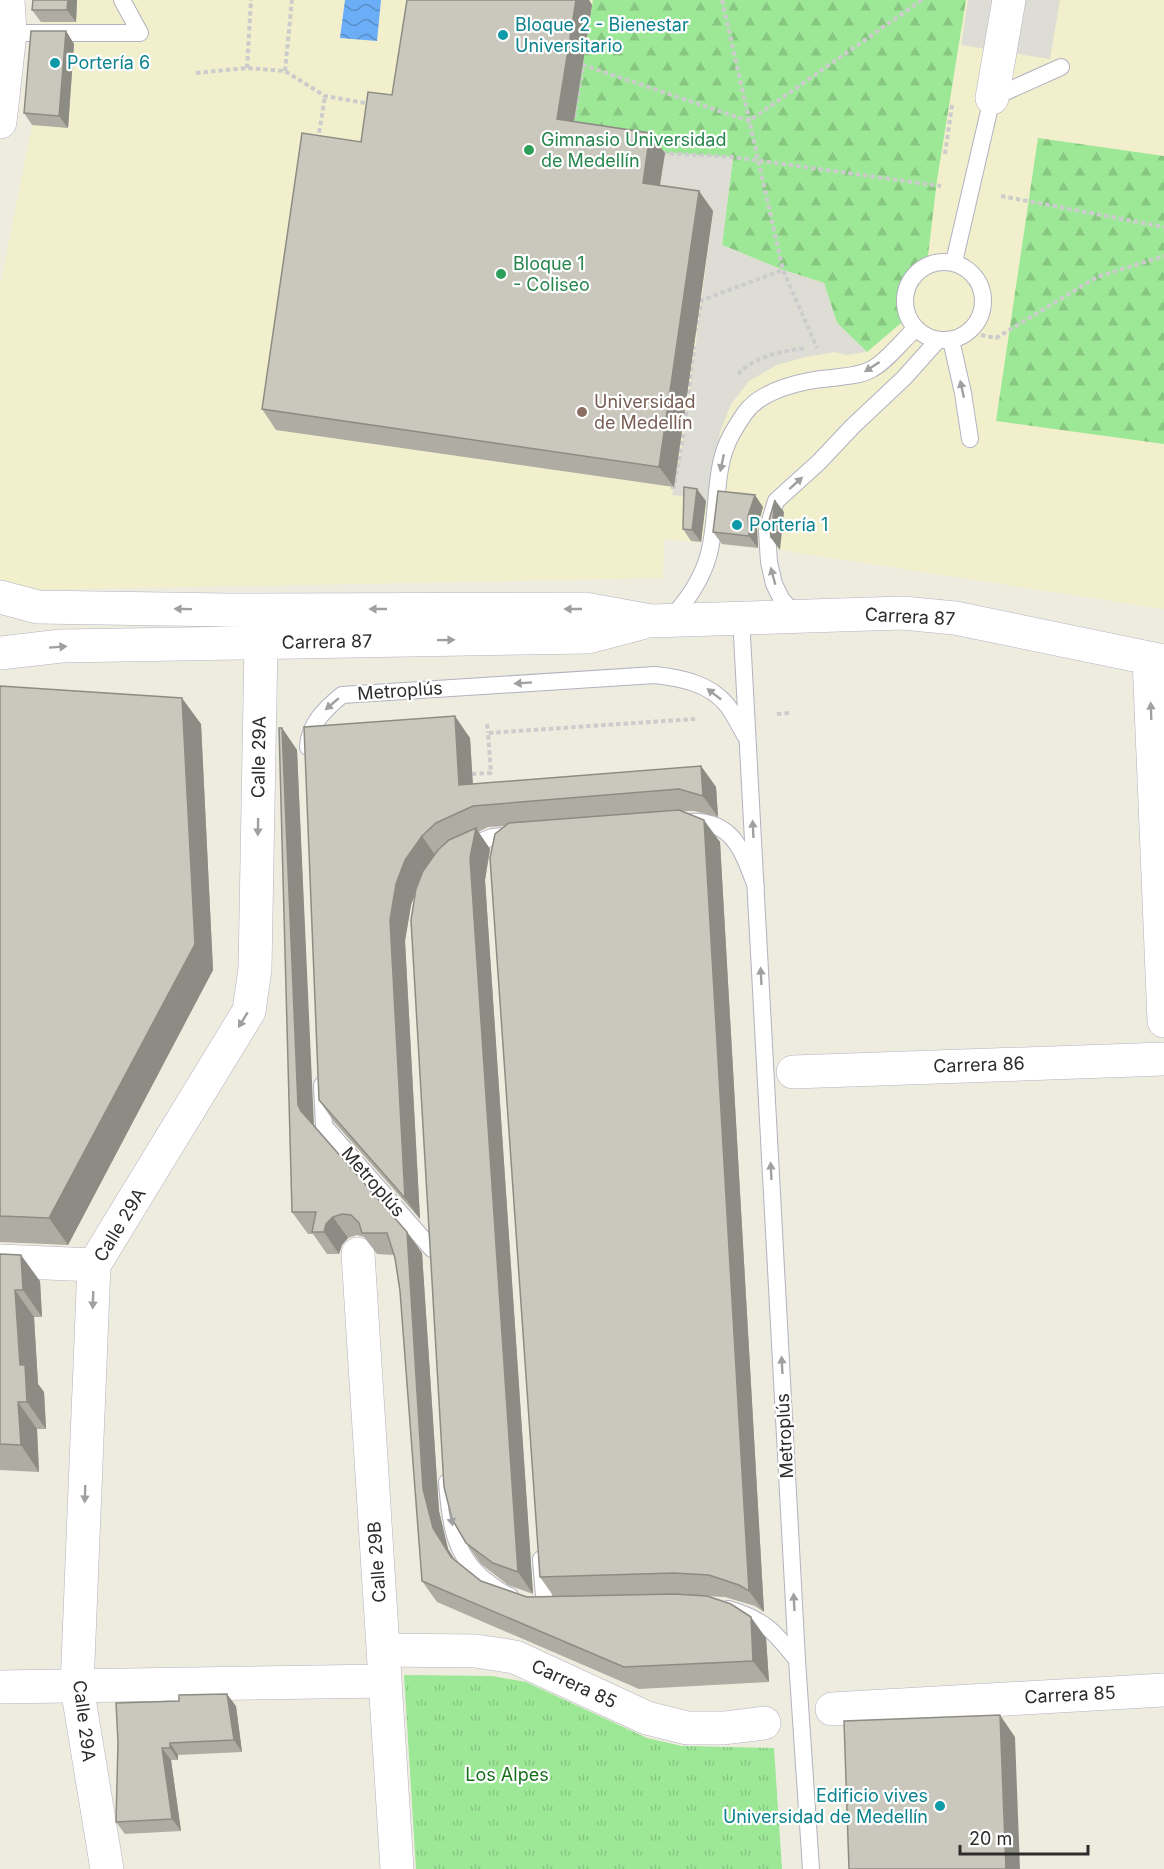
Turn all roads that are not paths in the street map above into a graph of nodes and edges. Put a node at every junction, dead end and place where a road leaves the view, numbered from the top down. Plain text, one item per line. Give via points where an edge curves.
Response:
1 (8, 0) edge
2 (122, 0) edge
3 (1009, 0) edge
4 (10, 33) junction
5 (1062, 67) dead end
6 (992, 98) junction
7 (0, 122) edge
8 (954, 262) junction
9 (916, 328) junction
10 (944, 340) junction
11 (970, 439) dead end
12 (0, 597) edge
13 (796, 615) junction
14 (741, 617) junction
15 (660, 620) junction
16 (261, 643) junction
17 (0, 653) edge
18 (1157, 659) edge
19 (748, 740) junction
20 (1158, 754) edge
21 (308, 767) edge
22 (671, 823) edge
23 (501, 850) edge
24 (451, 858) edge
25 (756, 887) junction
26 (1164, 1021) edge
27 (1164, 1059) edge
28 (321, 1066) edge
29 (793, 1072) dead end
30 (430, 1226) edge
31 (358, 1254) edge
32 (0, 1261) edge
33 (94, 1265) junction
34 (446, 1463) edge
35 (540, 1538) edge
36 (712, 1607) edge
37 (544, 1609) junction
38 (567, 1609) edge
39 (797, 1660) junction
40 (384, 1665) junction
41 (0, 1687) edge
42 (77, 1687) junction
43 (1164, 1690) edge
44 (832, 1709) dead end
45 (764, 1723) dead end
46 (107, 1869) edge
47 (397, 1869) edge
48 (811, 1869) edge

1 - 4 street
2 - 4 lane via 140,33
3 - 6 street
4 - 7 street
5 - 6 lane
6 - 8 lane
8 - 9 lane via 928,264 909,281 905,306
8 - 10 lane via 976,276 984,302 974,327 964,336
9 - 10 lane via 926,336
9 -> 15 lane via 873,369 799,382 771,393 746,411 725,449 708,559 684,604
11 -> 10 lane via 963,393
13 -> 10 lane via 782,600 769,562 767,531 776,501
15 -> 12 street, Carrera 87 via 585,609 38,607
13 - 14 street, Carrera 87
13 - 18 street, Carrera 87 via 902,613 955,618
14 - 15 street, Carrera 87
14 - 19 lane, Metroplús
16 -> 15 street, Carrera 87 via 588,637
17 -> 16 street, Carrera 87 via 62,646
16 -> 33 street, Calle 29A via 255,969 249,1011
20 -> 18 street
19 -> 21 lane, Metroplús via 726,704 705,687 684,678 655,675 342,695 321,713 308,738
25 -> 19 lane, Metroplús
20 - 26 street
22 - 25 lane, Metroplús via 694,821 733,836
23 - 24 lane via 526,834 492,837
39 -> 25 lane, Metroplús
27 - 29 street, Carrera 86
28 - 30 lane, Metroplús via 324,1126 432,1255
31 - 40 street, Calle 29B
32 - 33 street
33 -> 42 street, Calle 29A
34 -> 37 lane via 449,1510 457,1544 473,1571 503,1594
35 - 37 lane
36 - 39 lane via 751,1616 774,1631
37 - 38 lane
39 - 48 lane, Metroplús
40 - 42 street, Carrera 85
40 - 45 street, Carrera 85 via 476,1650 515,1657 647,1719 687,1728
40 - 47 street, Calle 29B
41 - 42 street, Carrera 85
42 - 46 street, Calle 29A
43 - 44 street, Carrera 85

